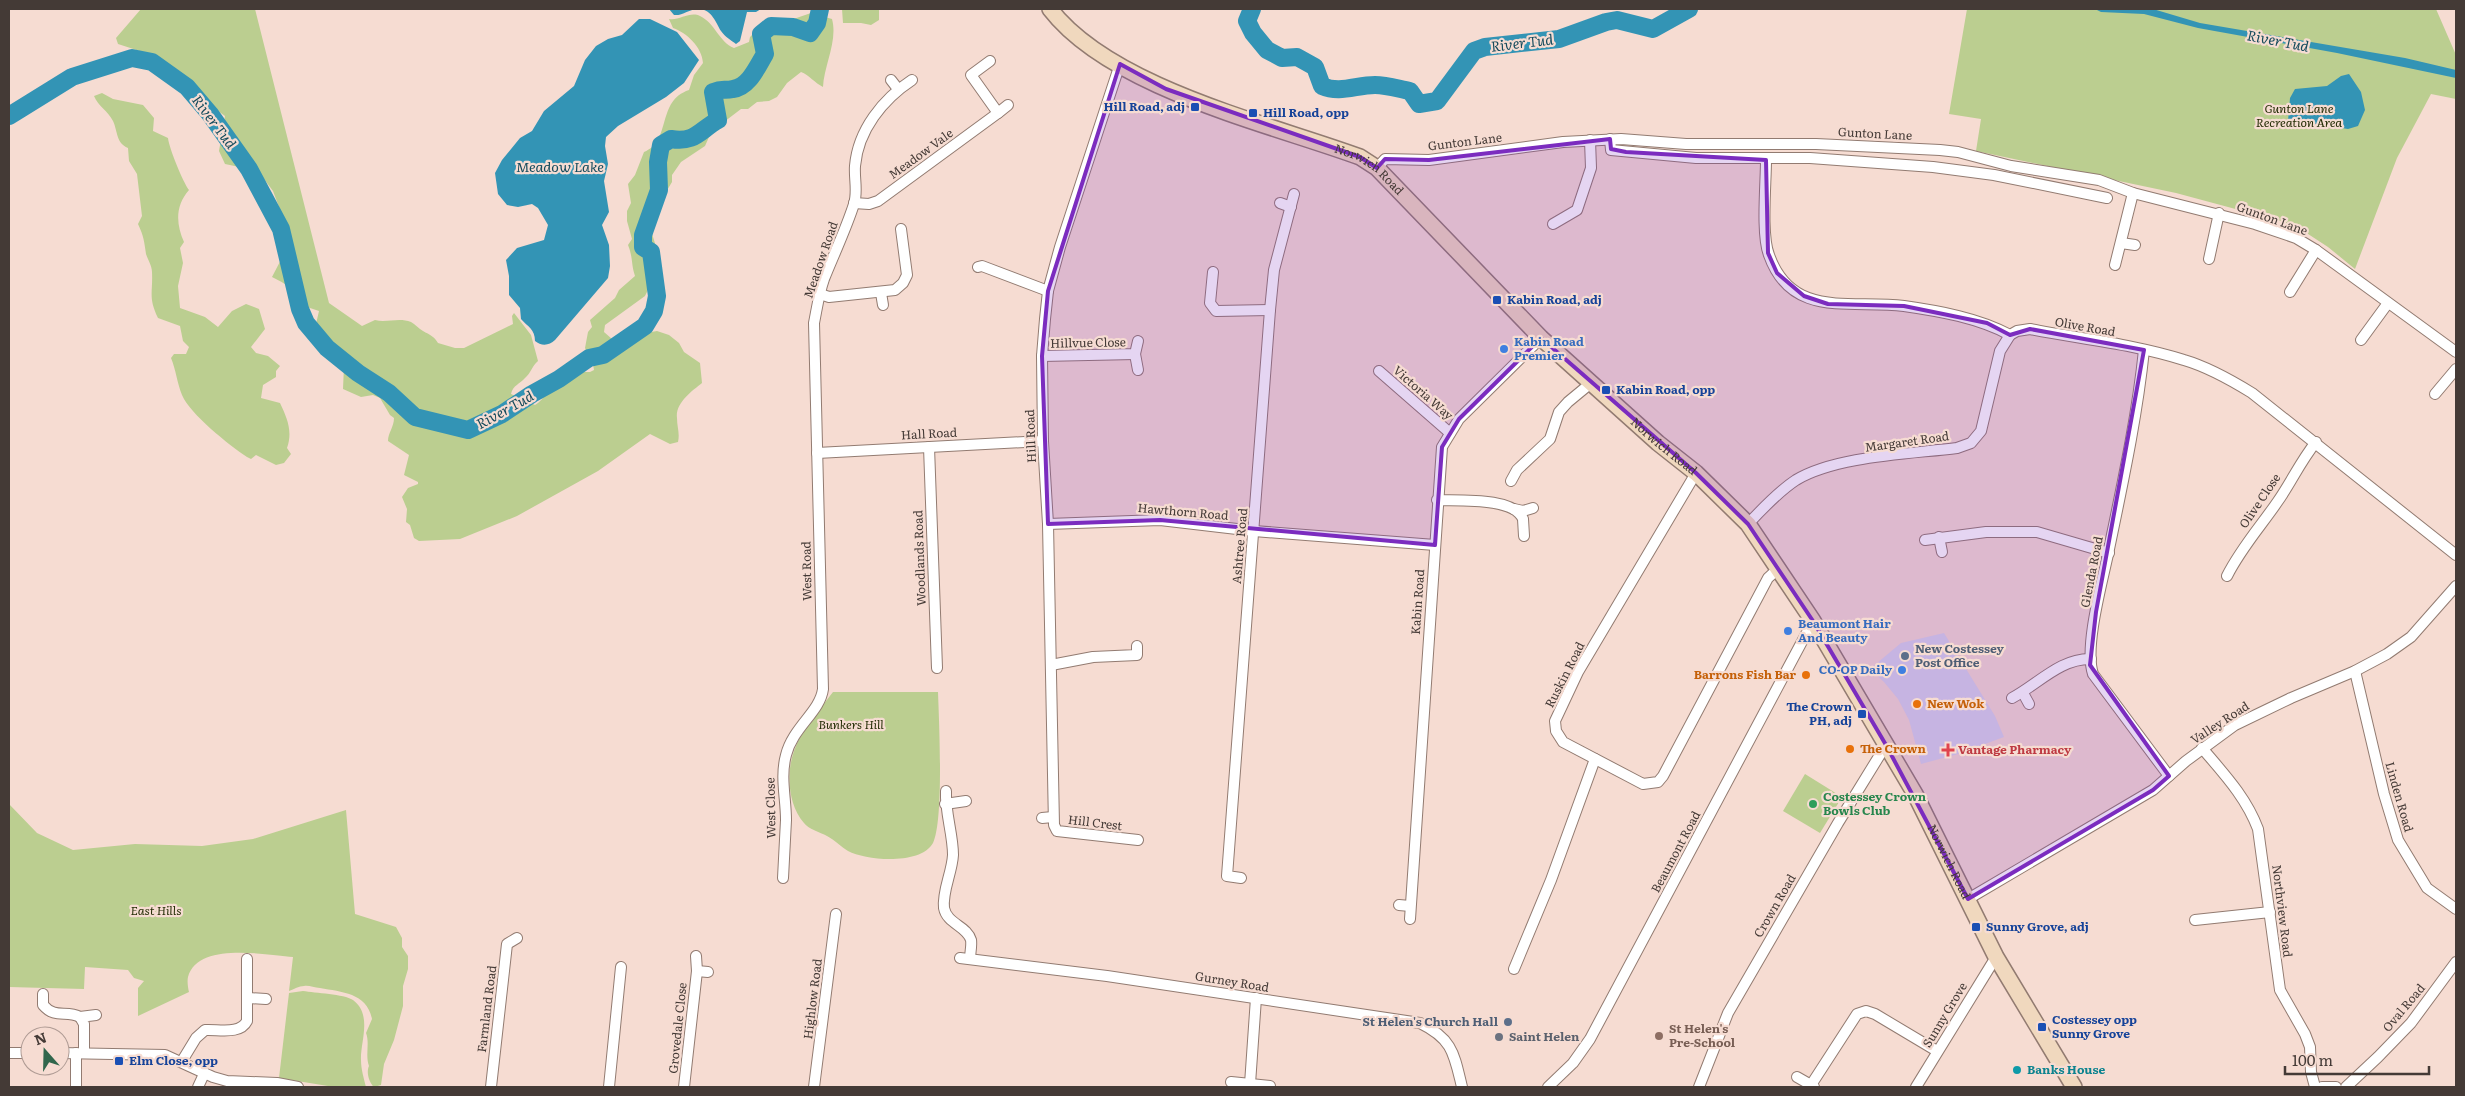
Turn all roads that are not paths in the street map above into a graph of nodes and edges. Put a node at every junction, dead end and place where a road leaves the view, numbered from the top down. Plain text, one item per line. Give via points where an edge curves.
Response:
1 (1050, 9) edge
2 (990, 61) dead end
3 (1120, 64) junction
4 (964, 65) dead end
5 (970, 75) junction
6 (891, 80) dead end
7 (912, 80) dead end
8 (898, 89) junction
9 (1008, 105) dead end
10 (998, 113) junction
11 (1610, 139) junction
12 (1590, 140) junction
13 (1766, 160) junction
14 (1377, 168) junction
15 (2133, 193) junction
16 (1294, 194) dead end
17 (2107, 198) dead end
18 (854, 203) junction
19 (1280, 203) dead end
20 (1291, 207) junction
21 (2219, 213) junction
22 (1553, 224) dead end
23 (901, 229) dead end
24 (2121, 243) junction
25 (2135, 246) dead end
26 (2316, 250) junction
27 (2209, 259) dead end
28 (2116, 265) dead end
29 (978, 267) dead end
30 (1213, 272) dead end
31 (1048, 291) junction
32 (2290, 292) dead end
33 (881, 293) junction
34 (820, 294) junction
35 (2388, 303) junction
36 (883, 305) dead end
37 (1270, 310) junction
38 (2010, 335) junction
39 (1541, 338) junction
40 (2361, 340) dead end
41 (1138, 341) dead end
42 (2144, 350) junction
43 (2456, 352) edge
44 (1135, 354) junction
45 (1042, 356) junction
46 (2456, 368) edge
47 (1138, 370) dead end
48 (1379, 371) dead end
49 (1590, 384) junction
50 (2435, 394) dead end
51 (1450, 432) junction
52 (1043, 441) junction
53 (2316, 442) junction
54 (929, 446) junction
55 (817, 453) junction
56 (1696, 473) junction
57 (1511, 481) dead end
58 (1438, 500) junction
59 (1533, 508) dead end
60 (1513, 509) junction
61 (1048, 524) junction
62 (1748, 524) junction
63 (1254, 531) junction
64 (1524, 536) dead end
65 (1940, 537) junction
66 (1926, 540) dead end
67 (1435, 545) junction
68 (1942, 552) dead end
69 (2109, 553) junction
70 (2456, 553) edge
71 (1779, 568) junction
72 (2227, 576) dead end
73 (2456, 586) edge
74 (1813, 621) junction
75 (1137, 646) dead end
76 (2091, 659) junction
77 (1051, 665) junction
78 (937, 668) dead end
79 (2355, 671) junction
80 (823, 689) joint
81 (2023, 693) junction
82 (2012, 698) dead end
83 (2029, 704) dead end
84 (1886, 745) junction
85 (2202, 748) junction
86 (1595, 759) junction
87 (2169, 776) junction
88 (946, 791) dead end
89 (966, 801) dead end
90 (945, 804) junction
91 (1057, 831) joint
92 (1133, 843) dead end
93 (783, 878) dead end
94 (1241, 878) dead end
95 (1968, 898) junction
96 (1399, 905) dead end
97 (1410, 906) junction
98 (2456, 909) edge
99 (2270, 912) junction
100 (836, 914) dead end
101 (1410, 919) dead end
102 (2195, 920) dead end
103 (517, 938) dead end
104 (696, 956) dead end
105 (1996, 957) junction
106 (247, 959) dead end
107 (2456, 962) edge
108 (621, 967) dead end
109 (1514, 969) dead end
110 (697, 971) junction
111 (708, 972) dead end
112 (43, 994) dead end
113 (248, 998) junction
114 (1256, 998) junction
115 (266, 999) dead end
116 (96, 1015) dead end
117 (80, 1017) junction
118 (1937, 1051) junction
119 (70, 1053) edge
120 (80, 1053) junction
121 (182, 1061) junction
122 (204, 1074) junction
123 (1798, 1077) dead end
124 (1231, 1082) dead end
125 (1250, 1084) junction
126 (1270, 1086) edge
127 (1812, 1086) edge
128 (76, 1087) edge
129 (198, 1087) edge
130 (298, 1087) edge
131 (490, 1087) edge
132 (609, 1087) edge
133 (684, 1087) edge
134 (814, 1087) edge
135 (1462, 1087) edge
136 (1548, 1087) edge
137 (1699, 1087) edge
138 (1916, 1087) edge
139 (2074, 1087) edge
140 (2315, 1087) edge
141 (2322, 1087) edge
142 (2336, 1087) edge
143 (2346, 1087) edge

1 - 3 street, Norwich Road via 1087,44
2 - 5 street
3 - 14 street, Norwich Road via 1166,89 1360,156
3 - 31 street, Hill Road
4 - 5 street
5 - 10 street
6 - 8 street
7 - 8 street, Meadow Road
8 - 18 street, Meadow Road via 874,115 860,142 855,166
9 - 10 street, Meadow Vale
10 - 18 street, Meadow Vale via 878,201
11 - 12 street, Gunton Lane
11 - 13 street via 1611,150 1696,158
11 - 15 street, Gunton Lane via 1940,150 2011,166 2099,180
12 - 14 street, Gunton Lane via 1429,160 1384,159
12 - 22 street via 1591,168 1577,210
13 - 17 street via 1820,159 1933,167 1994,175
13 - 38 street via 1768,254 1777,273 1788,285 1804,296 1828,304 1904,306 1987,323
14 - 39 street, Norwich Road
15 - 21 street, Gunton Lane
15 - 24 street
16 - 20 street, Ashtree Road
18 - 34 street, Meadow Road
19 - 20 street
20 - 37 street, Ashtree Road via 1274,270
21 - 26 street, Gunton Lane via 2296,238
21 - 27 street, Gunton Lane
23 - 33 street via 907,275 895,290
24 - 25 street
24 - 28 street
26 - 32 street, Gunton Lane
26 - 35 street, Gunton Lane
29 - 31 street
30 - 37 street via 1210,303 1216,312
31 - 45 street, Hill Road
33 - 34 street via 828,297
33 - 36 street
34 - 55 street, Meadow Road via 813,351
35 - 40 street
35 - 43 street, Gunton Lane
37 - 63 street, Ashtree Road
38 - 42 street, Olive Road via 2030,329
38 - 62 street, Margaret Road via 2000,351 1981,431 1971,443 1957,448 1822,468 1794,482
39 - 49 street, Norwich Road
39 - 51 street, Kabin Road via 1459,419
41 - 44 street, Hillvue Close
42 - 53 street, Olive Road via 2184,360 2225,377 2252,393
42 - 69 street, Glenda Road
44 - 45 street, Hillvue Close
44 - 47 street, Hillvue Close
45 - 52 street, Hill Road
46 - 50 street
48 - 51 street, Victoria Way
49 - 56 street, Norwich Road
49 - 57 street via 1559,412 1550,439 1517,470
51 - 58 street, Kabin Road via 1442,447
52 - 54 street, Hall Road
52 - 61 street, Hill Road
53 - 70 street, Olive Road
53 - 72 street, Olive Close via 2296,467 2279,500 2236,558
54 - 55 street, Hall Road
54 - 78 street, Woodlands Road
55 - 80 street, West Road
56 - 62 street, Norwich Road
56 - 86 street, Ruskin Road via 1578,672 1555,721 1556,731 1563,742
58 - 60 street via 1490,502
58 - 67 street, Kabin Road
59 - 60 street
60 - 64 street via 1521,515
61 - 63 street, Hawthorn Road via 1160,520
61 - 77 street, Hill Road
62 - 71 street, Norwich Road
63 - 67 street, Hawthorn Road
63 - 94 street, Ashtree Road via 1227,876
65 - 66 street
65 - 68 street
65 - 69 street via 2037,532
67 - 97 street, Kabin Road
69 - 76 street, Glenda Road via 2096,612
71 - 74 street, Norwich Road
71 - 86 street, Ruskin Road via 1768,578 1658,782 1643,784
73 - 79 street, Valley Road via 2410,637
74 - 84 street, Norwich Road
74 - 136 street, Beaumont Road via 1590,1039 1574,1063
75 - 77 street via 1137,655 1093,657
76 - 81 street via 2068,662
76 - 87 street, Glenda Road via 2094,674
77 - 91 street, Hill Road via 1048,817
79 - 85 street, Valley Road via 2260,712
79 - 98 street, Linden Road via 2398,840 2427,888
80 - 93 street, West Close via 822,699 795,732 786,754 782,774 786,818
81 - 82 street
81 - 83 street
84 - 95 street, Norwich Road
84 - 137 street, Crown Road via 1728,1013
85 - 87 street, Valley Road
85 - 99 street, Northview Road via 2251,811 2258,829
86 - 109 street
87 - 95 street, Valley Road via 2153,790
88 - 90 street
89 - 90 street
90 - 114 street, Gurney Road via 953,853 944,910 969,935 971,941 965,958
91 - 92 street, Hill Crest
95 - 105 street, Norwich Road
96 - 97 street
97 - 101 street, Kabin Road
99 - 102 street
99 - 140 street, Northview Road via 2280,990 2310,1047
100 - 134 street, Highlow Road
103 - 131 street, Farmland Road via 507,944
104 - 110 street, Grovedale Close
105 - 118 street, Sunny Grove
105 - 139 street, Norwich Road
106 - 113 street
107 - 143 street, Oval Road via 2411,1023
108 - 132 street
110 - 111 street, Grovedale Close
110 - 133 street, Grovedale Close
112 - 117 street via 43,1005 54,1014
113 - 115 street
113 - 121 street via 244,1027 238,1030 204,1030
114 - 125 street
114 - 135 street, Gurney Road via 1420,1023 1436,1031 1452,1048
116 - 117 street
117 - 120 street via 84,1024
118 - 127 street via 1866,1011 1857,1014
118 - 138 street, Sunny Grove
119 - 120 street
120 - 121 street via 165,1055
120 - 128 street
121 - 122 street
122 - 129 street
122 - 130 street via 227,1081
123 - 127 street
124 - 125 street
125 - 126 street
141 - 142 street

